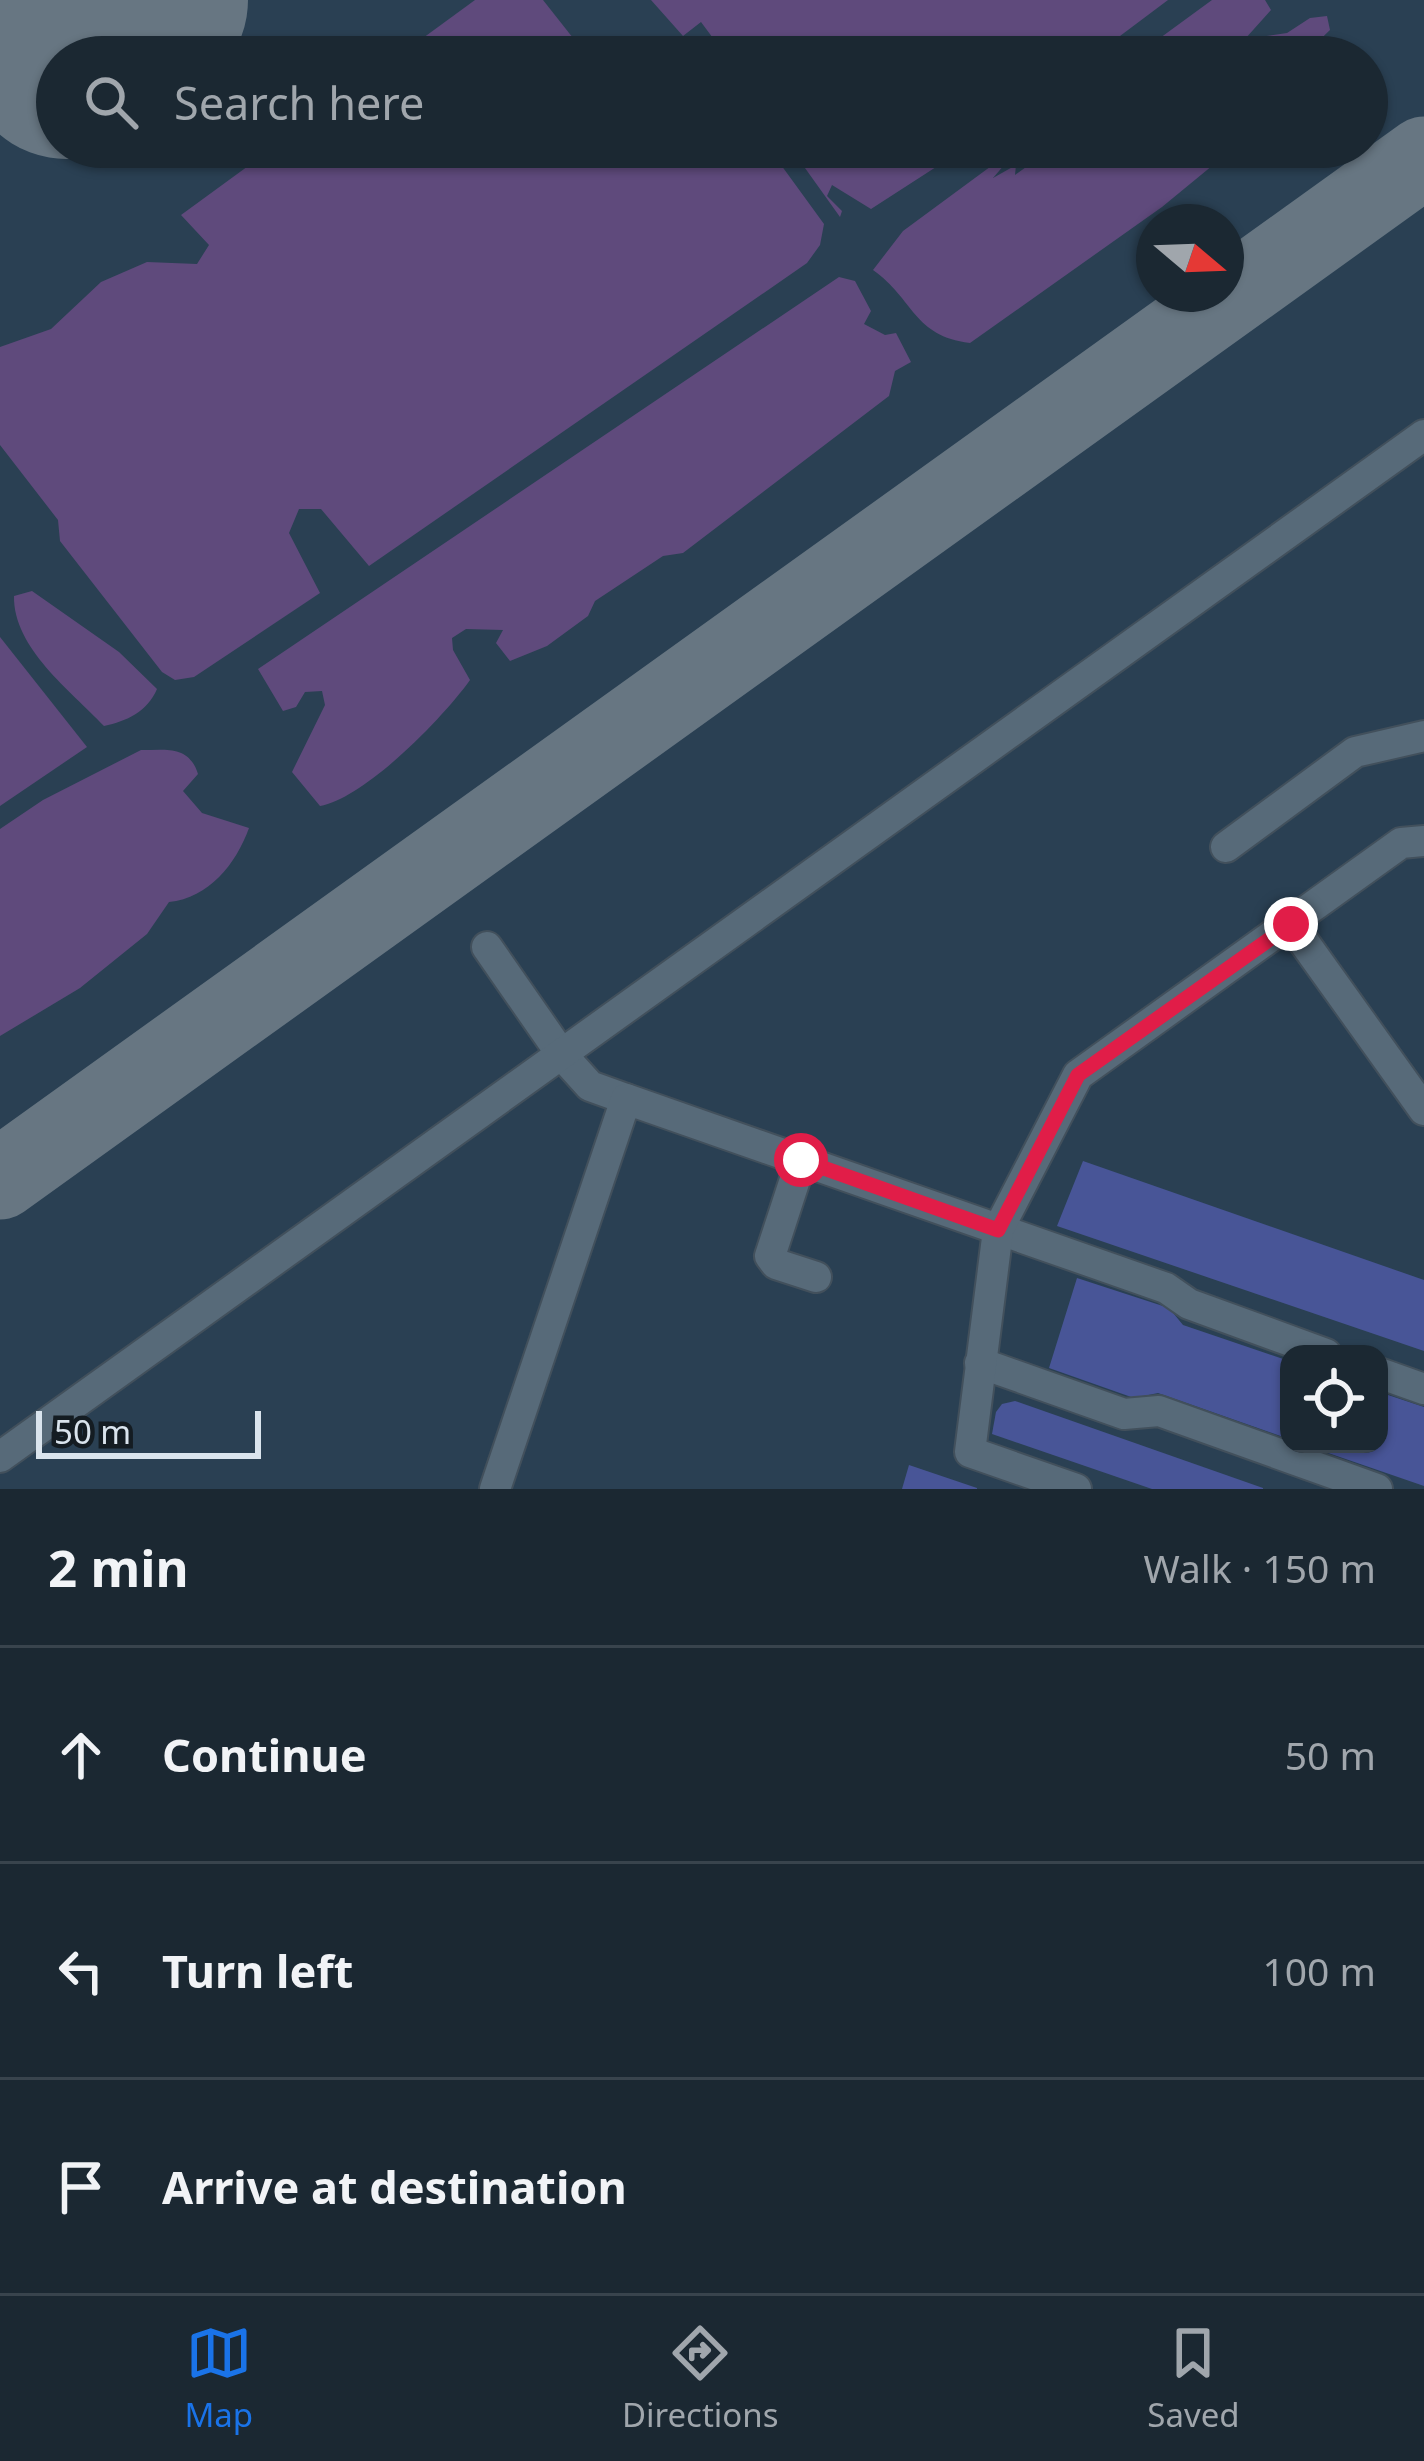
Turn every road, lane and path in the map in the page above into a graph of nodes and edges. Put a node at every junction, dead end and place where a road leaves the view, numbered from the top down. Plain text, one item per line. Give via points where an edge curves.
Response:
1 (1424, 435) edge
2 (1424, 736) edge
3 (1424, 841) edge
4 (1226, 847) dead end
5 (1291, 924) junction
6 (487, 946) dead end
7 (562, 1055) junction
8 (626, 1099) junction
9 (1424, 1109) edge
10 (801, 1160) junction
11 (998, 1230) junction
12 (816, 1277) dead end
13 (1302, 1345) edge
14 (980, 1363) junction
15 (1388, 1376) edge
16 (1424, 1389) edge
17 (0, 1457) edge
18 (495, 1489) edge
19 (1076, 1489) edge
20 (1377, 1489) edge

1 - 7 lane
2 - 4 lane via 1355,752
3 - 5 lane via 1401,843
5 - 9 lane
5 - 11 lane via 1078,1075
6 - 7 lane
7 - 8 lane via 590,1086
7 - 17 lane
8 - 10 lane
8 - 18 lane
10 - 11 lane
10 - 12 lane via 770,1256
11 - 13 lane
11 - 14 lane
14 - 19 lane via 970,1452
14 - 20 lane via 1124,1414 1159,1412
15 - 16 lane

